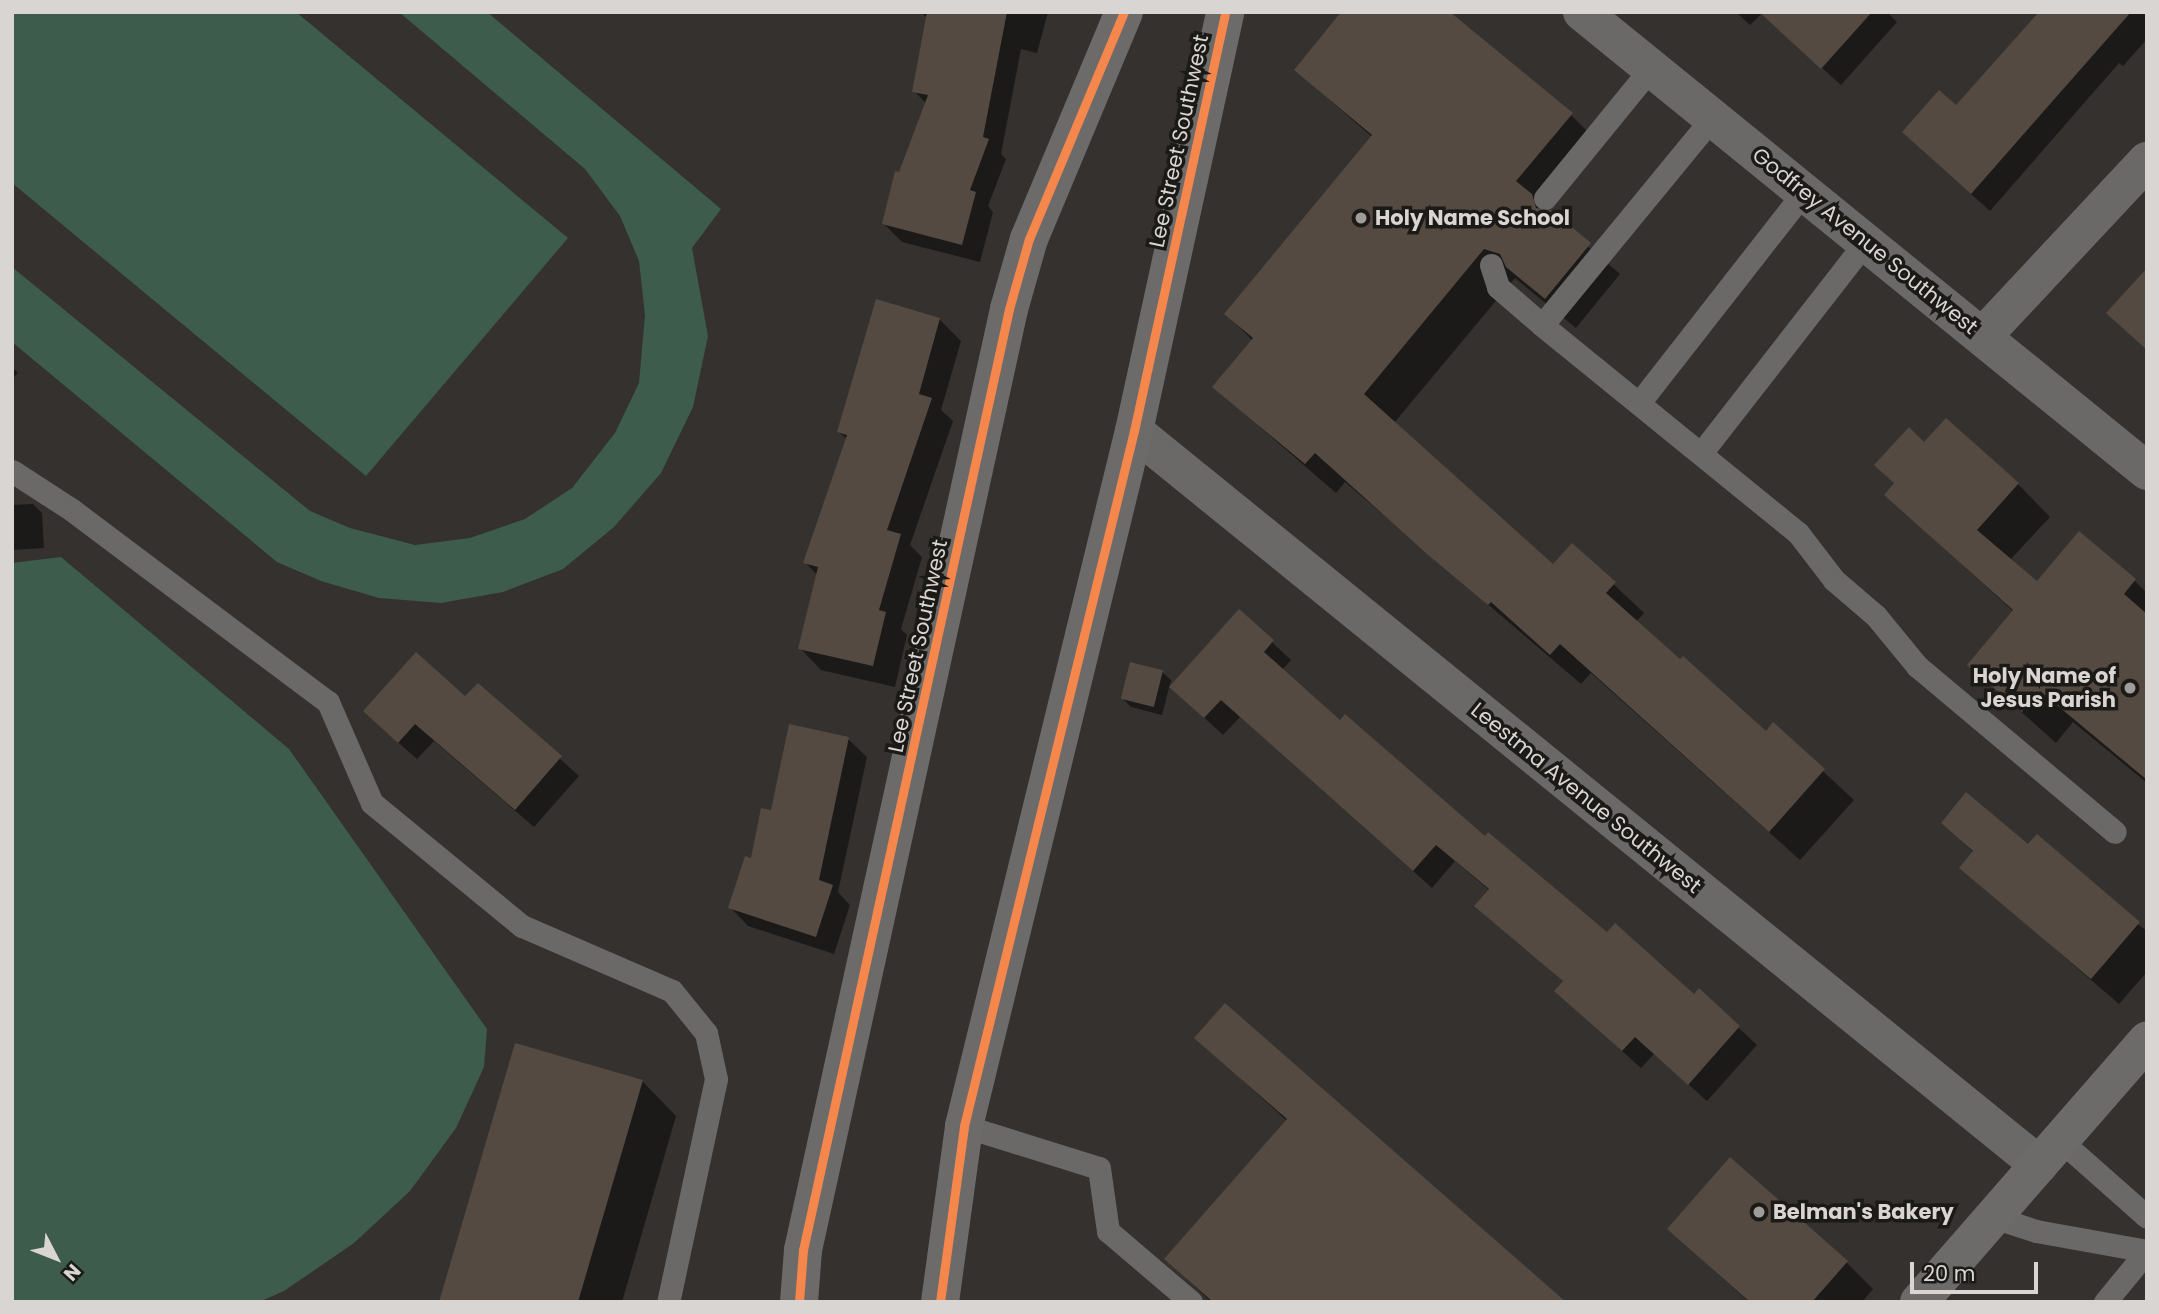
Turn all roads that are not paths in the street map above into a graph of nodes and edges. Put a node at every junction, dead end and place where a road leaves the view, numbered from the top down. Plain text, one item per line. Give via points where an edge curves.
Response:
1 (1124, 12) edge
2 (1225, 12) edge
3 (1582, 12) edge
4 (1651, 68) junction
5 (1713, 117) junction
6 (2147, 162) edge
7 (1804, 192) junction
8 (1545, 198) dead end
9 (1866, 241) junction
10 (1491, 265) dead end
11 (1542, 325) junction
12 (1983, 336) junction
13 (1639, 403) junction
14 (1134, 431) junction
15 (1702, 452) junction
16 (2146, 470) edge
17 (12, 471) edge
18 (2115, 832) dead end
19 (2147, 1041) edge
20 (964, 1126) junction
21 (2049, 1153) junction
22 (1993, 1217) junction
23 (2147, 1217) edge
24 (2146, 1252) edge
25 (668, 1302) edge
26 (799, 1302) edge
27 (940, 1302) edge
28 (1191, 1302) edge
29 (1919, 1302) edge
30 (2105, 1302) edge

1 - 26 street, Lee Street Southwest via 1029,239 1009,309 803,1250
2 - 14 street, Lee Street Southwest
3 - 4 street, Godfrey Avenue Southwest
4 - 5 street, Godfrey Avenue Southwest
4 - 8 lane
5 - 7 street, Godfrey Avenue Southwest
5 - 11 lane
6 - 12 street
7 - 9 street, Godfrey Avenue Southwest
7 - 13 lane
9 - 12 street, Godfrey Avenue Southwest
9 - 15 lane
10 - 11 lane via 1498,287
11 - 13 lane
12 - 16 street, Godfrey Avenue Southwest
13 - 15 lane
14 - 20 street, Lee Street Southwest
14 - 21 street, Leestma Avenue Southwest
15 - 18 lane via 1798,533 1834,580 1876,615 1917,666
17 - 25 lane via 72,510 328,702 372,803 522,926 672,990 706,1033 716,1079
19 - 21 street
20 - 27 street, Lee Street Southwest
20 - 28 lane via 1099,1168 1108,1231
21 - 22 street
21 - 23 lane
22 - 24 lane via 2036,1231
22 - 29 street
24 - 30 lane

